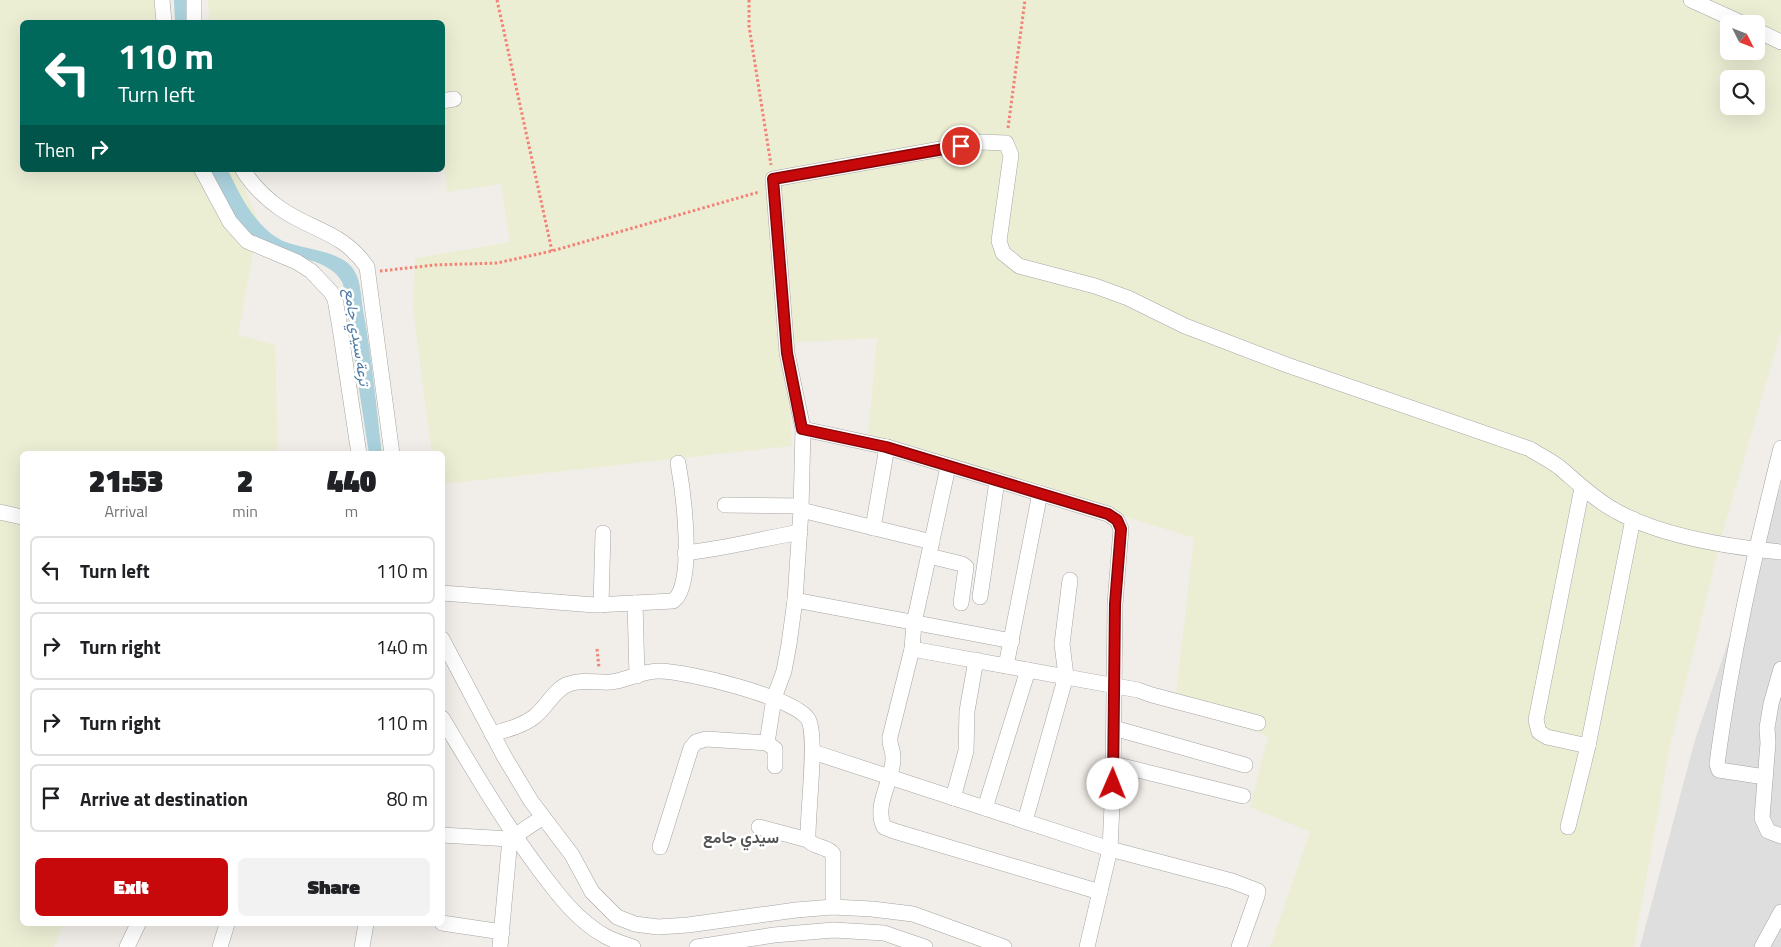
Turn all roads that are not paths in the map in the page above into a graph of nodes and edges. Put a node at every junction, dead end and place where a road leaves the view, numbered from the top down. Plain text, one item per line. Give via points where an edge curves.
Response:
1 (162, 0) edge
2 (194, 0) edge
3 (1691, 0) edge
4 (1724, 15) edge
5 (164, 20) edge
6 (194, 20) edge
7 (1765, 34) edge
8 (1781, 42) edge
9 (203, 172) edge
10 (245, 172) edge
11 (802, 429) junction
12 (886, 447) junction
13 (1781, 448) edge
14 (359, 451) edge
15 (392, 451) edge
16 (678, 463) dead end
17 (948, 467) junction
18 (997, 481) junction
19 (1582, 488) junction
20 (1040, 492) junction
21 (725, 505) dead end
22 (801, 508) junction
23 (0, 512) edge
24 (20, 517) edge
25 (1633, 519) junction
26 (873, 528) junction
27 (800, 532) junction
28 (603, 533) dead end
29 (930, 549) junction
30 (1755, 550) junction
31 (1781, 552) edge
32 (685, 553) junction
33 (1070, 580) dead end
34 (445, 593) edge
35 (980, 597) dead end
36 (795, 600) junction
37 (635, 603) junction
38 (961, 603) dead end
39 (601, 605) junction
40 (914, 623) junction
41 (1012, 641) junction
42 (445, 645) edge
43 (912, 649) junction
44 (976, 660) junction
45 (1006, 666) junction
46 (1781, 669) edge
47 (1028, 670) junction
48 (637, 676) junction
49 (1066, 676) junction
50 (1114, 685) junction
51 (774, 698) junction
52 (1258, 723) dead end
53 (1114, 728) junction
54 (492, 734) junction
55 (448, 738) edge
56 (767, 744) junction
57 (1588, 746) junction
58 (813, 752) junction
59 (1114, 764) junction
60 (1245, 765) dead end
61 (775, 766) dead end
62 (889, 777) junction
63 (1766, 777) junction
64 (1243, 796) dead end
65 (953, 798) junction
66 (985, 808) junction
67 (543, 817) junction
68 (1025, 821) junction
69 (759, 827) dead end
70 (1568, 827) dead end
71 (445, 835) edge
72 (1781, 836) edge
73 (512, 837) junction
74 (808, 840) junction
75 (660, 847) dead end
76 (1110, 849) junction
77 (1100, 892) junction
78 (832, 908) junction
79 (890, 910) junction
80 (1781, 912) edge
81 (445, 924) edge
82 (137, 926) edge
83 (226, 926) edge
84 (366, 926) edge
85 (501, 940) edge
86 (882, 940) edge
87 (127, 947) edge
88 (220, 947) edge
89 (362, 947) edge
90 (633, 947) edge
91 (697, 947) edge
92 (925, 947) edge
93 (1004, 947) edge
94 (1087, 947) edge
95 (1239, 947) edge
96 (1762, 947) edge

1 - 5 street
2 - 6 street
3 - 4 street
7 - 8 street
9 - 14 street via 230,222 247,241 297,262 311,271 331,292 340,328
10 - 15 street via 262,195 282,210 346,243 367,267
11 - 12 street
11 - 19 street via 787,353 773,183 998,141 1006,143 1012,155 999,241 1003,253 1019,266 1095,286 1240,347 1530,449 1557,466
11 - 22 street
12 - 17 street
12 - 26 street
13 - 30 street
16 - 32 street via 685,502
17 - 18 street
17 - 29 street
18 - 20 street
18 - 35 street
19 - 25 street via 1615,511
19 - 57 street via 1536,720 1539,732 1547,737
20 - 41 street
20 - 50 street via 1108,514 1117,520 1121,529 1115,604
21 - 22 street
22 - 26 street
22 - 27 street
23 - 24 street
25 - 30 street via 1700,541
25 - 57 street
26 - 29 street
27 - 32 street via 717,550
27 - 36 street
28 - 39 street
29 - 38 street via 966,567
29 - 40 street
30 - 31 street
30 - 63 street via 1728,684 1717,764 1719,770
32 - 37 street via 683,588 678,598
33 - 49 street via 1062,644
34 - 39 street
36 - 40 street
36 - 51 street via 784,671
37 - 39 street
37 - 48 street
40 - 41 street
40 - 43 street
41 - 45 street
42 - 54 street
43 - 44 street
43 - 62 street via 890,737 893,756
44 - 45 street
44 - 65 street via 966,751
45 - 47 street
46 - 63 street via 1769,720
47 - 49 street
47 - 66 street
48 - 51 street via 658,671 695,675
48 - 54 street via 611,682 567,684 525,723
49 - 50 street
49 - 68 street
50 - 52 street
50 - 53 street
51 - 56 street
51 - 58 street via 809,720
53 - 59 street
53 - 60 street
54 - 67 street
55 - 73 street
56 - 61 street via 775,749
56 - 75 street via 706,739 696,742
57 - 70 street
58 - 62 street
58 - 74 street
59 - 64 street
59 - 76 street
62 - 65 street
62 - 77 street via 881,806 884,827
63 - 72 street via 1764,827 1768,832
65 - 66 street
66 - 68 street
67 - 73 street
67 - 78 street via 572,855 592,892 617,917 635,924 658,927 688,925
68 - 76 street
69 - 74 street
71 - 73 street
73 - 85 street
73 - 90 street via 577,916 605,936
74 - 78 street via 833,854
76 - 77 street
76 - 95 street via 1258,891
77 - 94 street
78 - 79 street
79 - 86 street
79 - 93 street via 913,914
80 - 96 street
81 - 85 street
82 - 87 street
83 - 88 street
84 - 89 street
86 - 91 street via 834,930
86 - 92 street

